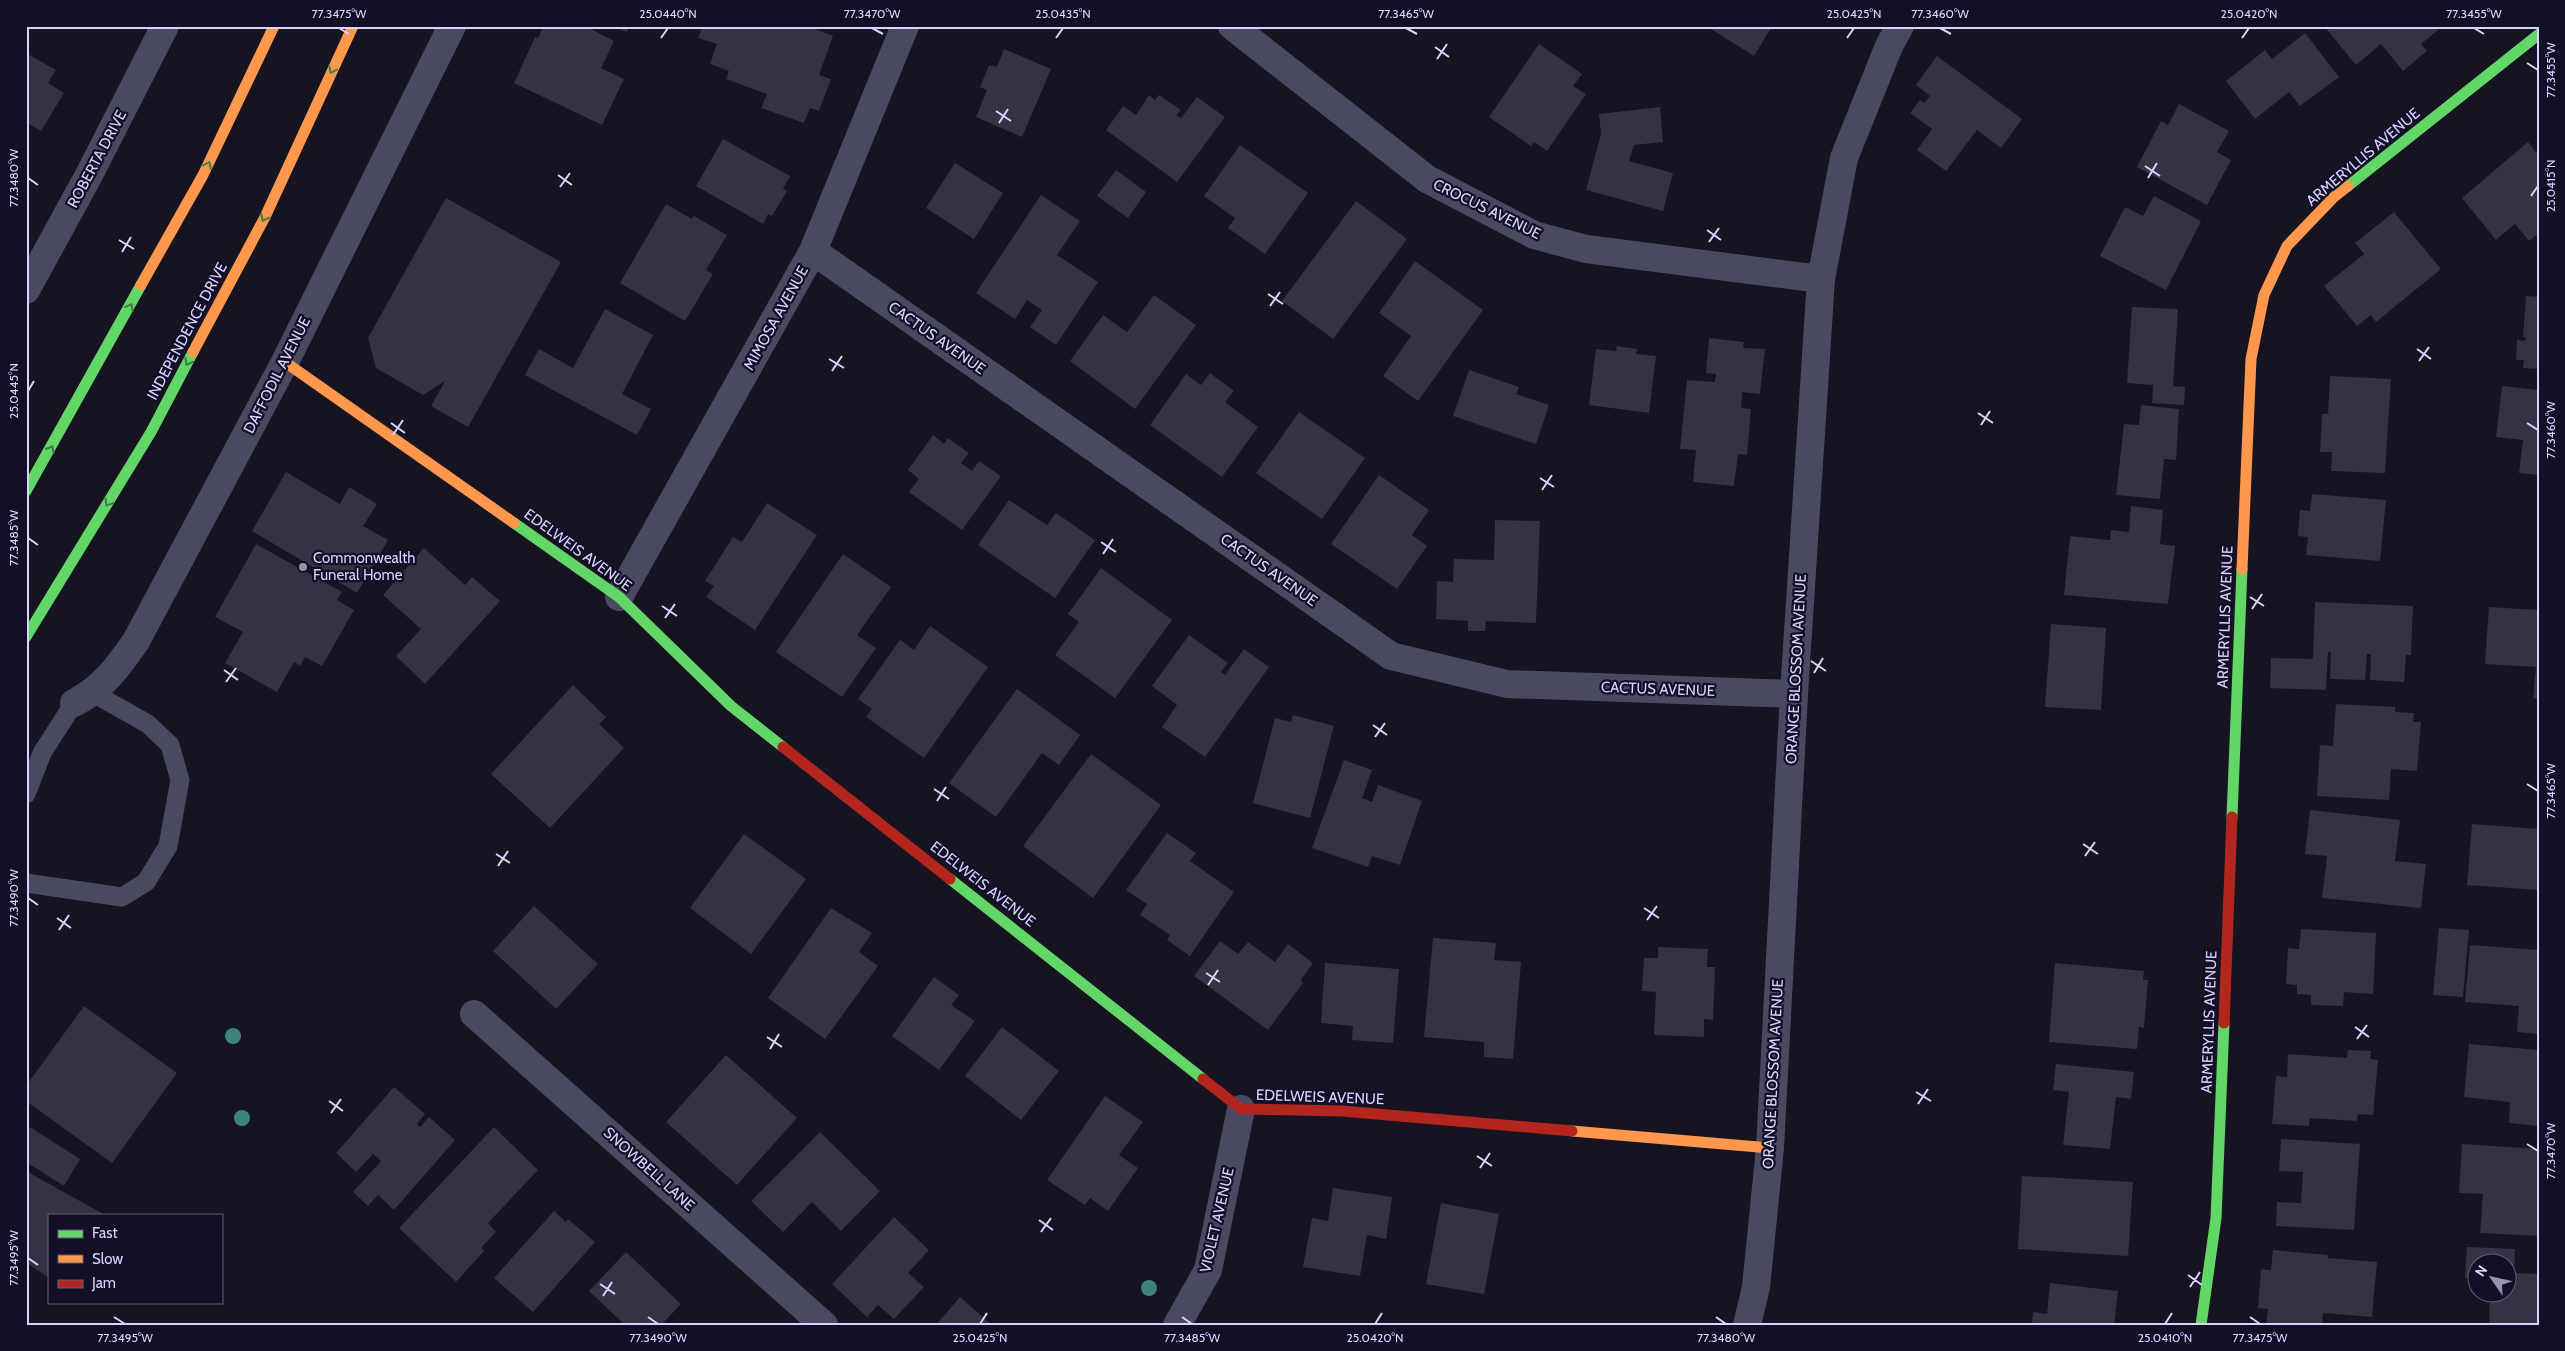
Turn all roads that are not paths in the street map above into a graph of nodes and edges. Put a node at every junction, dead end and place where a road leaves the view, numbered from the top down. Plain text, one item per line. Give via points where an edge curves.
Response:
1 (165, 26) edge
2 (274, 26) edge
3 (353, 26) edge
4 (452, 26) edge
5 (905, 26) edge
6 (1232, 26) edge
7 (1900, 26) edge
8 (2538, 37) edge
9 (814, 251) junction
10 (1821, 279) junction
11 (26, 290) edge
12 (285, 362) junction
13 (26, 492) edge
14 (619, 597) junction
15 (26, 637) edge
16 (1794, 694) junction
17 (84, 698) junction
18 (26, 794) edge
19 (26, 883) edge
20 (474, 1014) dead end
21 (1241, 1109) junction
22 (1770, 1148) junction
23 (824, 1325) edge
24 (1177, 1325) edge
25 (1747, 1325) edge
26 (2201, 1325) edge

1 - 11 street, ROBERTA DRIVE
13 -> 2 main road via 203,175
3 -> 15 main road, INDEPENDENCE DRIVE via 264,217 151,432
4 - 12 street, DAFFODIL AVENUE
5 - 9 street, MIMOSA AVENUE
6 - 10 street, CROCUS AVENUE via 1427,179 1534,235 1586,249
7 - 10 street, ORANGE BLOSSOM AVENUE via 1844,158
8 - 26 main road, ARMERYLLIS AVENUE via 2334,197 2287,246 2264,295 2251,359 2216,1218
9 - 14 street, MIMOSA AVENUE
9 - 16 street, CACTUS AVENUE via 1391,656 1507,684
10 - 16 street, ORANGE BLOSSOM AVENUE
12 - 14 main road, EDELWEIS AVENUE
12 - 17 street, DAFFODIL AVENUE via 136,641 113,674
14 - 21 main road, EDELWEIS AVENUE via 731,706
16 - 22 street, ORANGE BLOSSOM AVENUE
17 - 18 lane via 42,753
17 - 19 lane via 148,724 170,745 180,780 168,846 146,882 122,897
20 - 23 street, SNOWBELL LANE
21 - 22 main road, EDELWEIS AVENUE via 1342,1111
21 - 24 street, VIOLET AVENUE via 1208,1270
22 - 25 street, ORANGE BLOSSOM AVENUE via 1756,1287

